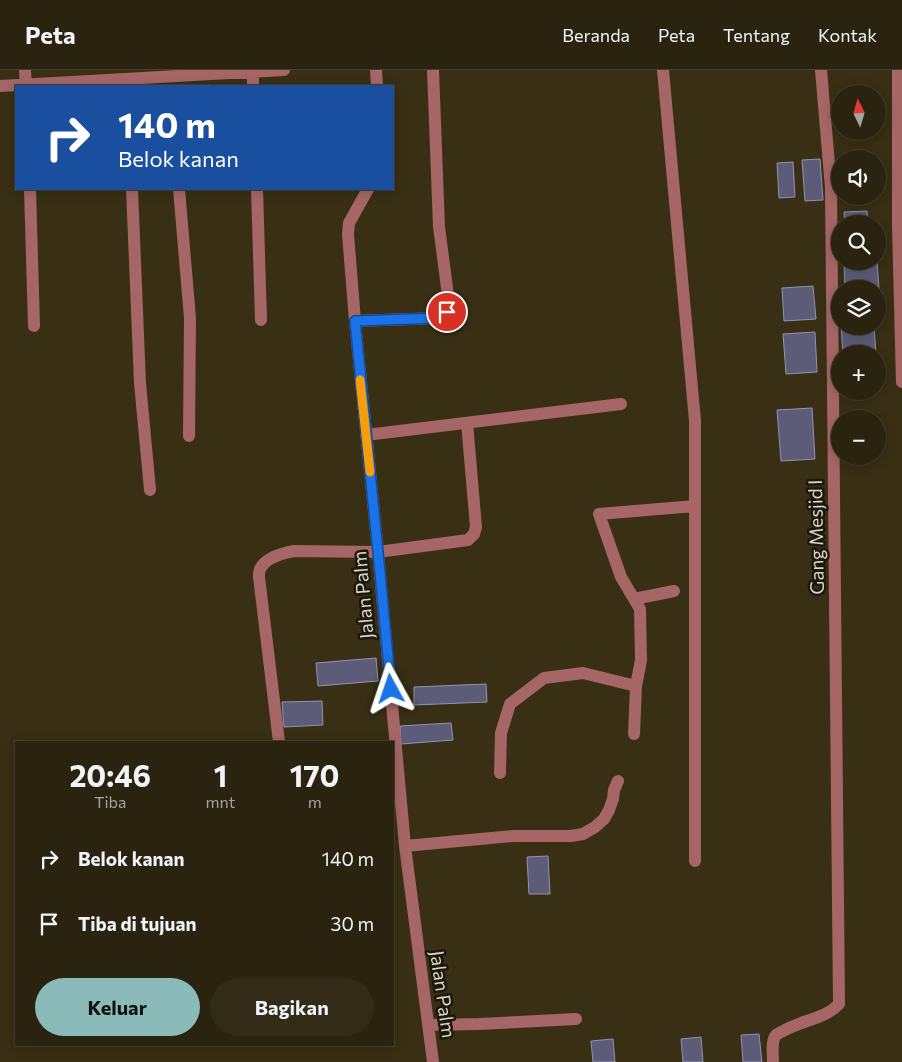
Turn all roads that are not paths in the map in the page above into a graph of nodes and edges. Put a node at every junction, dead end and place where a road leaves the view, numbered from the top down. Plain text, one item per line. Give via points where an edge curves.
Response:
1 (25, 70) edge
2 (284, 70) edge
3 (376, 70) edge
4 (433, 70) edge
5 (663, 70) edge
6 (821, 70) edge
7 (898, 70) edge
8 (261, 71) edge
9 (170, 78) edge
10 (128, 82) edge
11 (15, 85) edge
12 (26, 85) edge
13 (254, 85) edge
14 (377, 85) edge
15 (0, 86) edge
16 (30, 190) edge
17 (132, 190) edge
18 (179, 190) edge
19 (257, 190) edge
20 (367, 190) edge
21 (261, 320) dead end
22 (355, 321) junction
23 (34, 326) dead end
24 (902, 382) edge
25 (621, 404) dead end
26 (467, 423) junction
27 (366, 435) junction
28 (189, 436) dead end
29 (150, 490) dead end
30 (695, 506) junction
31 (378, 552) junction
32 (674, 591) dead end
33 (634, 600) junction
34 (636, 686) junction
35 (634, 734) dead end
36 (279, 741) edge
37 (500, 773) dead end
38 (618, 781) dead end
39 (405, 846) junction
40 (695, 861) dead end
41 (576, 1020) dead end
42 (428, 1024) junction
43 (433, 1062) edge
44 (773, 1062) edge

1 - 12 street
2 - 8 street
3 - 14 street
4 - 22 street via 438,210 449,304 447,312 439,318
5 - 30 street via 695,421
6 - 44 street, Gang Mesjid I via 831,188 839,1004 827,1014 776,1035
7 - 24 street
8 - 9 street
8 - 13 street
9 - 10 street
10 - 12 street
11 - 15 street
16 - 23 street
17 - 29 street via 140,383
18 - 28 street via 190,318
19 - 21 street
20 - 22 street, Jalan Palm via 349,223
22 - 27 street, Jalan Palm
25 - 26 street
26 - 27 street
26 - 31 street via 474,534 468,540
27 - 31 street, Jalan Palm
30 - 33 street via 599,514 621,577
30 - 40 street
31 - 36 street via 294,551 281,554 260,569
31 - 39 street, Jalan Palm
32 - 33 street
33 - 34 street via 640,609 641,660
34 - 35 street
34 - 37 street via 583,674 544,678 510,704 502,734
38 - 39 street via 604,819 583,834 513,836
39 - 42 street, Jalan Palm
41 - 42 street
42 - 43 street, Jalan Palm

